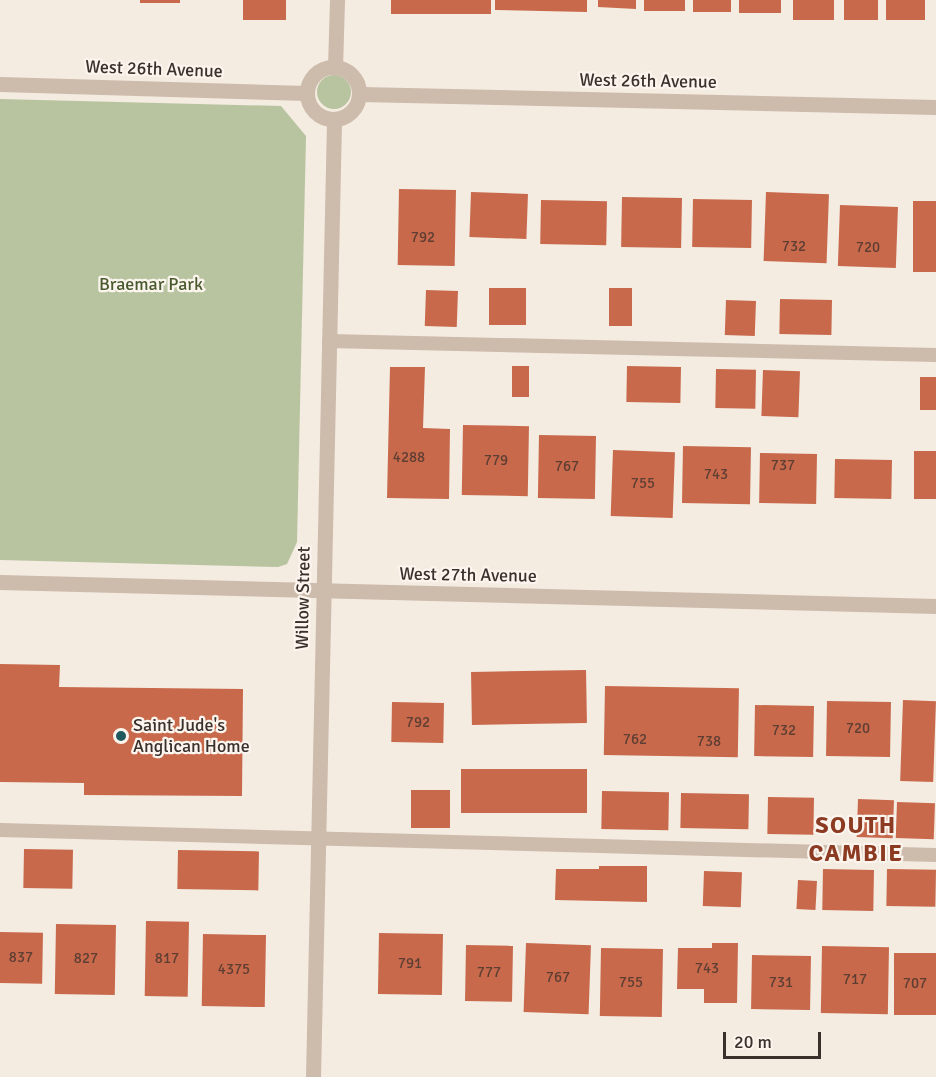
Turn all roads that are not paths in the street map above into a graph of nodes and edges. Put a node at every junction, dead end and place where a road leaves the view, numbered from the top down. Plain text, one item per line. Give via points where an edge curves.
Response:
1 (337, 0) edge
2 (335, 68) junction
3 (0, 84) edge
4 (307, 93) junction
5 (360, 94) junction
6 (936, 107) edge
7 (334, 119) junction
8 (329, 341) junction
9 (936, 355) edge
10 (0, 582) edge
11 (324, 591) junction
12 (936, 606) edge
13 (0, 830) edge
14 (316, 837) junction
15 (936, 855) edge
16 (313, 1077) edge

1 - 2 street
2 - 4 street via 316,74
2 - 5 street via 353,76
3 - 4 street, West 26th Avenue
4 - 7 street via 315,112
5 - 6 street, West 26th Avenue
5 - 7 street via 352,112
7 - 8 street, Willow Street
8 - 9 lane
8 - 11 street, Willow Street
10 - 11 street, West 27th Avenue
11 - 12 street, West 27th Avenue
11 - 14 street, Willow Street
13 - 14 lane
14 - 15 lane
14 - 16 street, Willow Street

